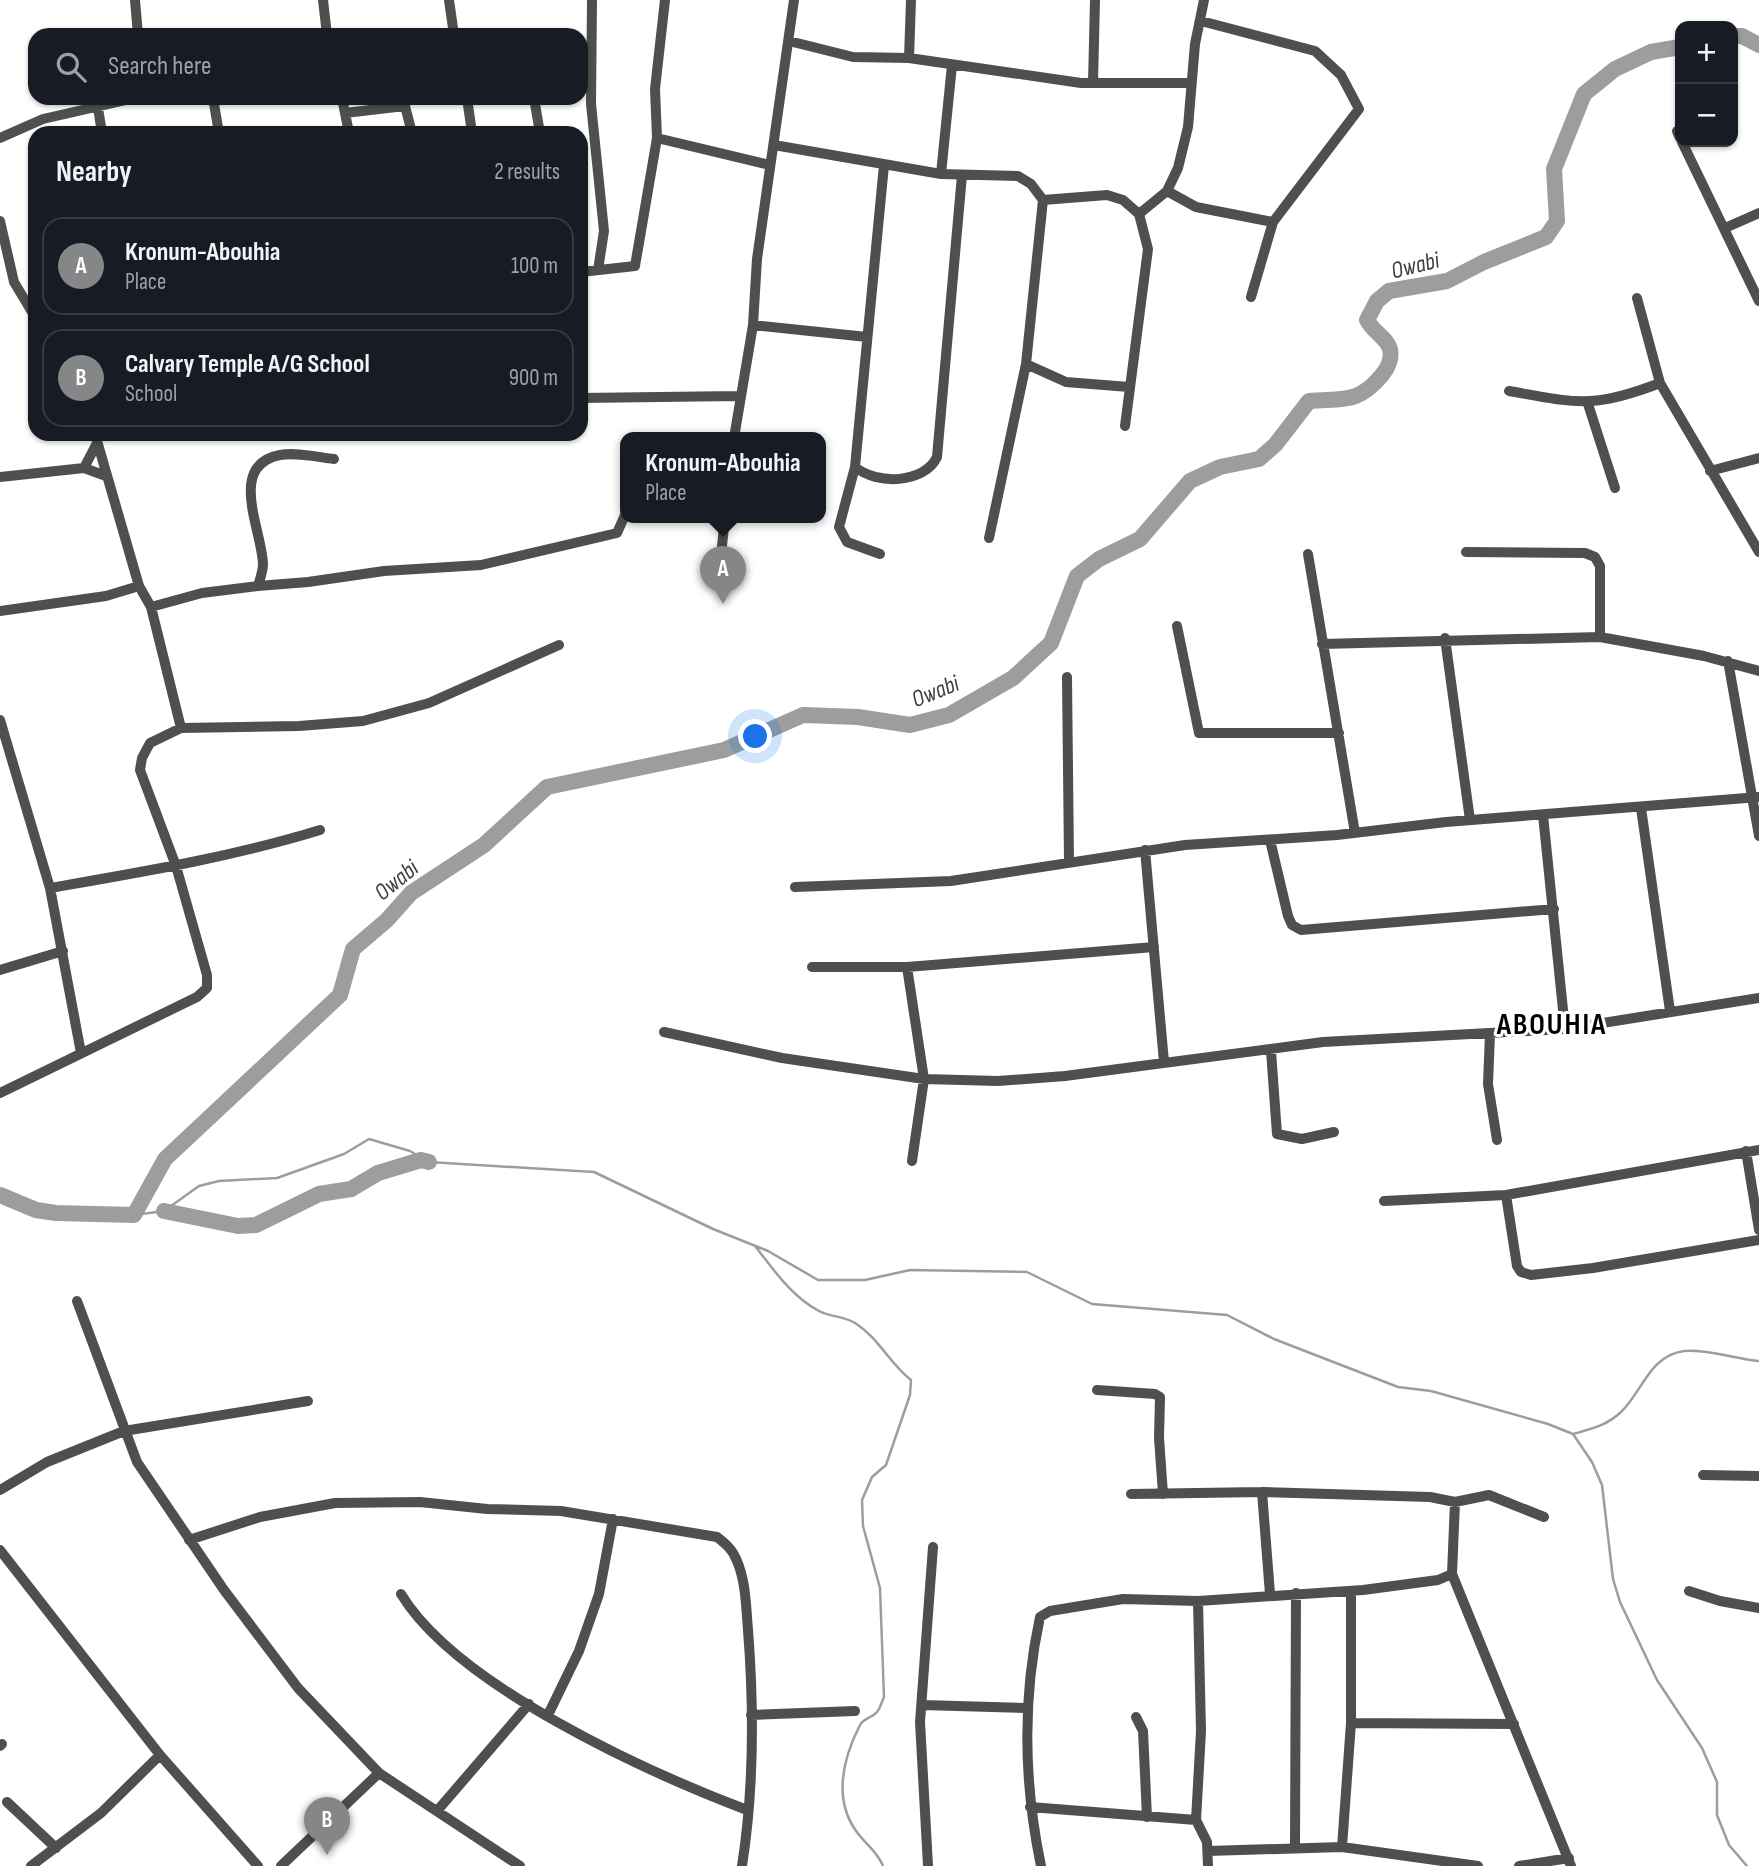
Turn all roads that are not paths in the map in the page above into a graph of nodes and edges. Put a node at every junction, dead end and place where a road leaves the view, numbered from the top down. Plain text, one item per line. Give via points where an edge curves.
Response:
1 (135, 0) edge
2 (323, 0) edge
3 (449, 0) edge
4 (592, 0) edge
5 (664, 0) edge
6 (794, 0) edge
7 (911, 0) edge
8 (1095, 0) edge
9 (1205, 0) edge
10 (1201, 20) junction
11 (137, 28) edge
12 (326, 28) edge
13 (453, 28) edge
14 (789, 41) junction
15 (909, 58) junction
16 (952, 65) junction
17 (1093, 83) junction
18 (1191, 83) junction
19 (109, 105) edge
20 (214, 105) edge
21 (343, 105) edge
22 (390, 105) edge
23 (407, 105) edge
24 (468, 105) edge
25 (535, 105) edge
26 (98, 108) junction
27 (345, 113) junction
28 (101, 126) edge
29 (218, 126) edge
30 (348, 126) edge
31 (411, 126) edge
32 (471, 126) edge
33 (539, 126) edge
34 (0, 138) edge
35 (657, 138) junction
36 (774, 145) junction
37 (1685, 147) edge
38 (770, 165) junction
39 (884, 165) junction
40 (941, 174) junction
41 (962, 174) junction
42 (1167, 191) junction
43 (1043, 200) junction
44 (1759, 213) edge
45 (1139, 214) junction
46 (0, 221) edge
47 (1273, 222) junction
48 (1725, 228) junction
49 (598, 270) junction
50 (588, 271) edge
51 (1251, 297) dead end
52 (1637, 298) dead end
53 (1759, 301) edge
54 (28, 305) edge
55 (752, 325) junction
56 (867, 337) junction
57 (1026, 364) junction
58 (1660, 383) junction
59 (1129, 387) junction
60 (1509, 391) dead end
61 (738, 396) junction
62 (588, 398) edge
63 (1588, 404) junction
64 (1125, 426) dead end
65 (735, 432) edge
66 (95, 441) edge
67 (97, 441) edge
68 (334, 458) dead end
69 (1759, 458) edge
70 (855, 467) junction
71 (84, 468) junction
72 (1710, 471) junction
73 (106, 476) junction
74 (0, 477) edge
75 (1615, 488) dead end
76 (621, 523) edge
77 (724, 523) edge
78 (989, 538) dead end
79 (1466, 552) dead end
80 (1759, 552) edge
81 (880, 554) dead end
82 (1308, 554) dead end
83 (720, 564) dead end
84 (139, 586) junction
85 (258, 586) junction
86 (151, 607) junction
87 (0, 611) edge
88 (1177, 626) dead end
89 (1600, 637) junction
90 (1445, 638) junction
91 (1322, 644) junction
92 (559, 645) dead end
93 (1728, 662) junction
94 (1759, 671) edge
95 (1067, 677) dead end
96 (0, 720) edge
97 (181, 728) junction
98 (1339, 733) junction
99 (1755, 797) edge
100 (1641, 808) junction
101 (1543, 815) junction
102 (1471, 820) junction
103 (320, 830) dead end
104 (1355, 833) junction
105 (1759, 836) edge
106 (1270, 840) junction
107 (1144, 850) junction
108 (1069, 861) junction
109 (176, 866) junction
110 (795, 887) dead end
111 (50, 888) junction
112 (1554, 909) junction
113 (1154, 947) junction
114 (63, 951) junction
115 (812, 967) dead end
116 (907, 967) junction
117 (0, 970) edge
118 (1759, 998) edge
119 (1670, 1011) junction
120 (1565, 1029) junction
121 (664, 1032) dead end
122 (1490, 1034) junction
123 (1271, 1051) junction
124 (81, 1053) junction
125 (1164, 1062) junction
126 (924, 1079) junction
127 (0, 1093) edge
128 (1334, 1132) dead end
129 (1497, 1140) dead end
130 (1759, 1150) edge
131 (1746, 1151) junction
132 (912, 1161) dead end
133 (1506, 1195) junction
134 (1384, 1201) dead end
135 (1759, 1230) edge
136 (1759, 1240) edge
137 (77, 1301) dead end
138 (1097, 1390) dead end
139 (308, 1401) dead end
140 (124, 1431) junction
141 (1703, 1475) dead end
142 (1759, 1476) edge
143 (0, 1490) edge
144 (1262, 1492) junction
145 (1131, 1494) dead end
146 (1163, 1494) junction
147 (1455, 1502) junction
148 (1544, 1517) dead end
149 (613, 1519) junction
150 (189, 1540) junction
151 (933, 1547) dead end
152 (0, 1550) edge
153 (1452, 1574) junction
154 (1351, 1591) junction
155 (1689, 1591) dead end
156 (1296, 1593) junction
157 (401, 1594) dead end
158 (1270, 1594) junction
159 (1198, 1601) junction
160 (1759, 1608) edge
161 (529, 1704) junction
162 (922, 1705) junction
163 (1026, 1708) junction
164 (855, 1711) dead end
165 (548, 1715) junction
166 (751, 1715) junction
167 (1136, 1717) dead end
168 (1351, 1723) junction
169 (1514, 1724) junction
170 (160, 1755) junction
171 (379, 1773) junction
172 (7, 1802) dead end
173 (1030, 1807) junction
174 (747, 1810) junction
175 (437, 1811) junction
176 (1147, 1817) junction
177 (1196, 1820) junction
178 (1295, 1847) junction
179 (1342, 1847) junction
180 (56, 1848) junction
181 (1208, 1851) junction
182 (1570, 1862) edge
183 (31, 1866) edge
184 (258, 1866) edge
185 (281, 1866) edge
186 (520, 1866) edge
187 (742, 1866) edge
188 (928, 1866) edge
189 (1041, 1866) edge
190 (1208, 1866) edge
191 (1478, 1866) edge
192 (1519, 1866) edge

1 - 11 street
2 - 12 street
3 - 13 street
4 - 49 street via 591,104 604,231
5 - 35 street via 655,89
6 - 14 street
7 - 15 street
8 - 17 street
9 - 10 street
10 - 18 street
10 - 47 street via 1315,51 1341,75 1358,106 1359,113
14 - 15 street via 853,57
14 - 36 street
15 - 16 street
16 - 17 street
16 - 40 street
17 - 18 street
18 - 42 street via 1188,127
19 - 26 street
20 - 29 street
21 - 27 street
22 - 27 street
23 - 31 street
24 - 32 street
25 - 33 street
26 - 28 street
26 - 34 street via 43,119
27 - 30 street
35 - 38 street
35 - 49 street via 636,263 632,268
36 - 38 street
36 - 39 street
37 - 48 street
38 - 55 street
39 - 40 street
39 - 56 street
40 - 41 street
41 - 43 street via 1018,176
41 - 70 street via 937,457 923,474 905,478 877,476
42 - 45 street
42 - 47 street via 1196,207
43 - 45 street via 1107,195 1123,200
43 - 57 street
44 - 48 street
45 - 59 street via 1148,249
46 - 54 street via 14,282
47 - 51 street
48 - 53 street
49 - 50 street
52 - 58 street
55 - 56 street
55 - 61 street
56 - 70 street
57 - 59 street via 1066,382
57 - 78 street
58 - 63 street via 1623,398
58 - 72 street
59 - 64 street
60 - 63 street
61 - 62 street
61 - 65 street
63 - 75 street
66 - 71 street
67 - 73 street
68 - 85 street via 282,455 264,460 253,473 250,490 263,568
69 - 72 street
70 - 81 street via 839,530 847,542
71 - 73 street
71 - 74 street
72 - 80 street
73 - 84 street
76 - 85 street via 617,533 481,565
77 - 83 street
79 - 89 street via 1585,553 1595,557 1600,566
82 - 91 street
84 - 86 street
84 - 87 street via 107,596
85 - 86 street via 202,593
86 - 97 street
88 - 98 street via 1201,735
89 - 90 street
89 - 93 street
90 - 91 street
90 - 102 street
91 - 98 street
92 - 97 street via 429,703 363,721
93 - 94 street
93 - 99 street
95 - 108 street
96 - 111 street
97 - 109 street via 150,743 141,770
98 - 104 street
99 - 100 street
99 - 105 street
100 - 101 street
100 - 119 street
101 - 102 street
101 - 112 street
102 - 104 street
103 - 109 street
104 - 106 street
106 - 107 street
106 - 112 street via 1288,916 1301,930
107 - 108 street
107 - 113 street
108 - 110 street via 951,881
109 - 111 street
109 - 124 street via 208,975 207,988
111 - 114 street
112 - 120 street
113 - 116 street
113 - 125 street
114 - 117 street
114 - 124 street
115 - 116 street
116 - 126 street
118 - 119 street
119 - 120 street
120 - 122 street
121 - 126 street via 782,1058
122 - 123 street via 1322,1042
122 - 129 street via 1488,1084
123 - 125 street
123 - 128 street via 1277,1134 1301,1139
124 - 127 street
125 - 126 street via 998,1082
126 - 132 street
130 - 131 street
131 - 133 street
131 - 135 street
133 - 134 street
133 - 136 street via 1517,1266 1531,1275
137 - 140 street
138 - 146 street via 1160,1397
139 - 140 street
140 - 143 street via 47,1462
140 - 150 street via 137,1462
141 - 142 street
144 - 146 street
144 - 147 street via 1430,1497
144 - 158 street
145 - 146 street
147 - 148 street via 1489,1495
147 - 153 street
149 - 150 street via 420,1502 335,1503 260,1517
149 - 165 street via 599,1594 579,1651
149 - 166 street via 717,1537 729,1546 745,1591
150 - 171 street via 298,1688
151 - 162 street
152 - 170 street
153 - 154 street via 1438,1580
153 - 169 street
154 - 156 street
154 - 168 street
155 - 160 street
156 - 158 street
156 - 178 street
157 - 161 street via 455,1653
158 - 159 street
159 - 163 street via 1123,1600 1050,1611 1040,1617
159 - 177 street via 1201,1731
161 - 165 street
161 - 175 street
162 - 163 street
162 - 188 street
163 - 173 street
164 - 166 street
165 - 174 street via 674,1782
166 - 174 street
167 - 176 street via 1143,1731
168 - 169 street
168 - 179 street
169 - 182 street
170 - 180 street via 101,1813
170 - 184 street
171 - 175 street
171 - 185 street
172 - 180 street
173 - 176 street
173 - 189 street
174 - 187 street
175 - 186 street
176 - 177 street
177 - 181 street
178 - 179 street
178 - 181 street
179 - 191 street
180 - 183 street
181 - 190 street
182 - 192 street

